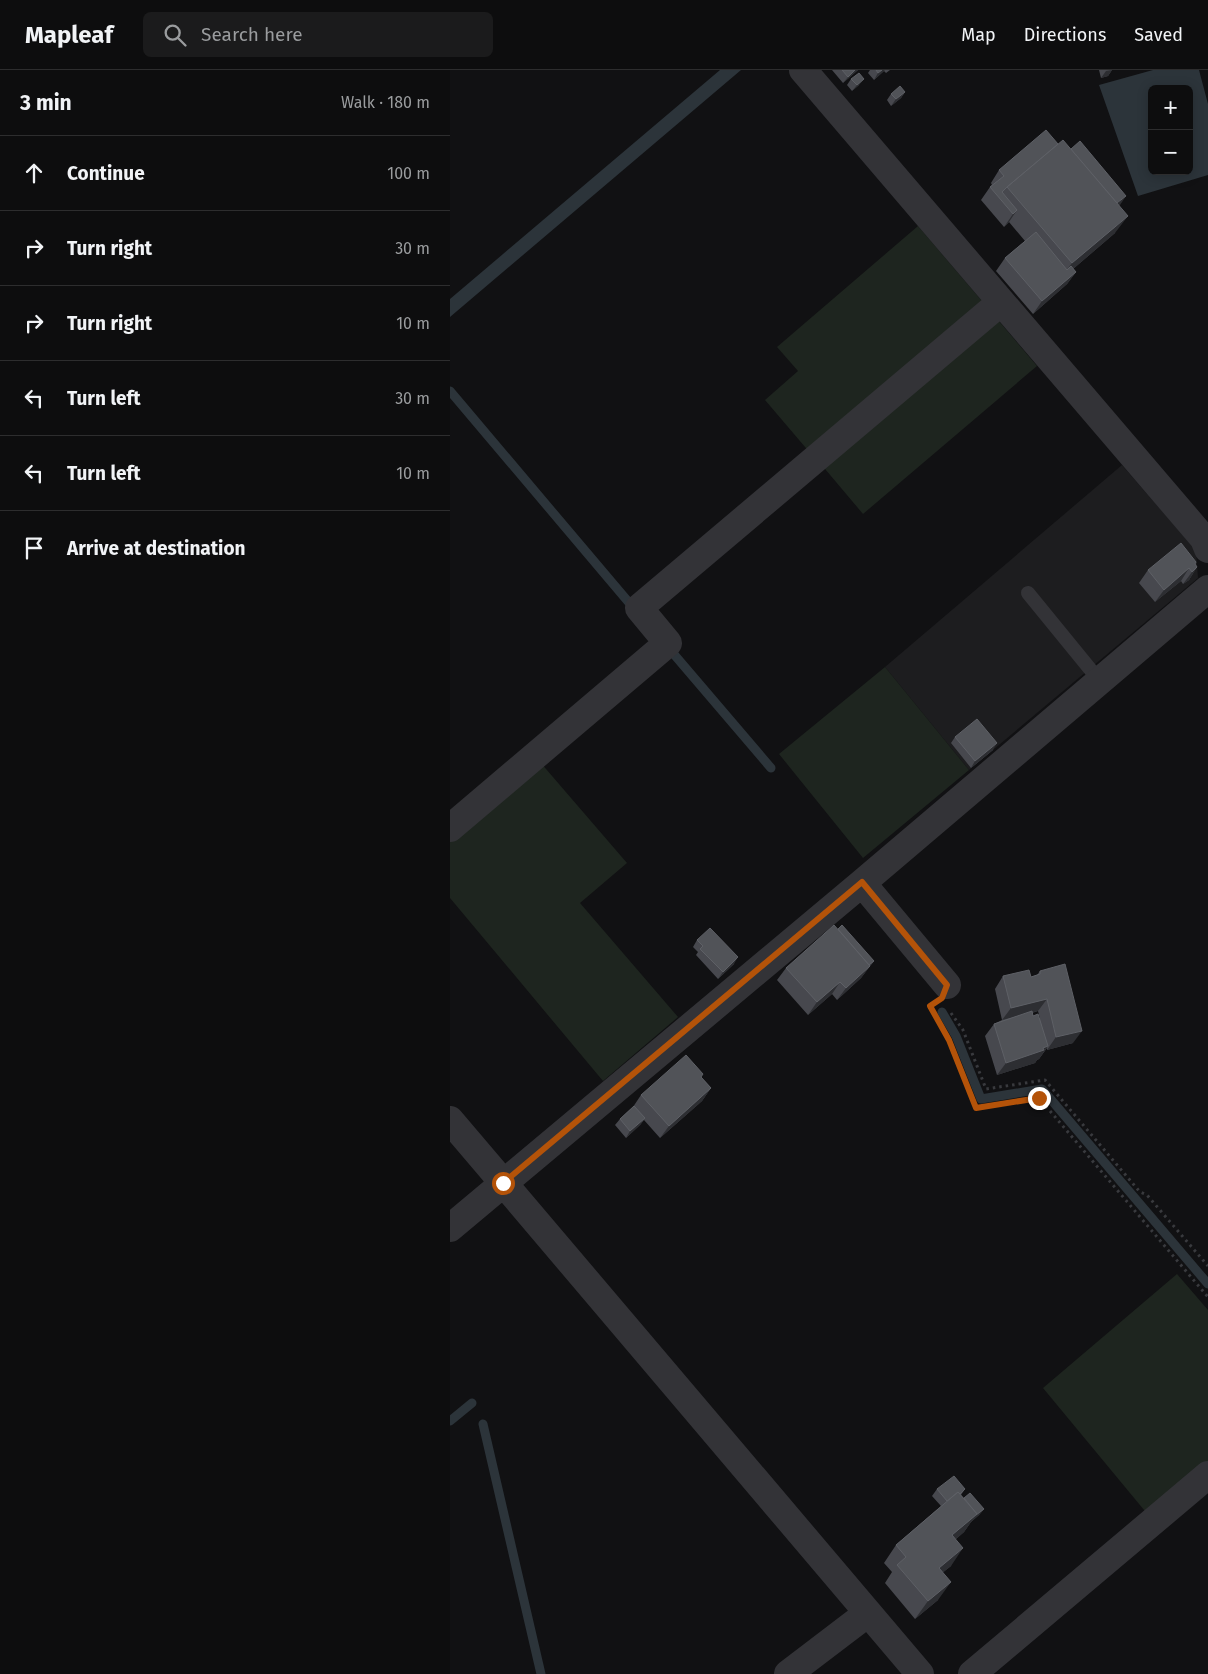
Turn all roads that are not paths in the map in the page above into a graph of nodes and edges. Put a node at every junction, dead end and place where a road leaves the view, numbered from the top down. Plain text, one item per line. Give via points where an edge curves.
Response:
1 (802, 70) edge
2 (1001, 302) junction
3 (1208, 550) edge
4 (1208, 588) edge
5 (1028, 593) dead end
6 (1099, 680) junction
7 (450, 828) edge
8 (862, 882) junction
9 (944, 991) road end
10 (450, 1120) edge
11 (503, 1183) junction
12 (450, 1228) edge
13 (1208, 1474) edge
14 (868, 1613) junction
15 (788, 1674) edge
16 (920, 1674) edge
17 (972, 1674) edge

1 - 2 street
2 - 3 street via 1204,540
2 - 7 street via 639,608 668,643
4 - 6 street
5 - 6 lane
6 - 8 street
8 - 9 street
8 - 11 street
10 - 11 street
11 - 12 street
11 - 14 street
13 - 17 street
14 - 15 street
14 - 16 street

